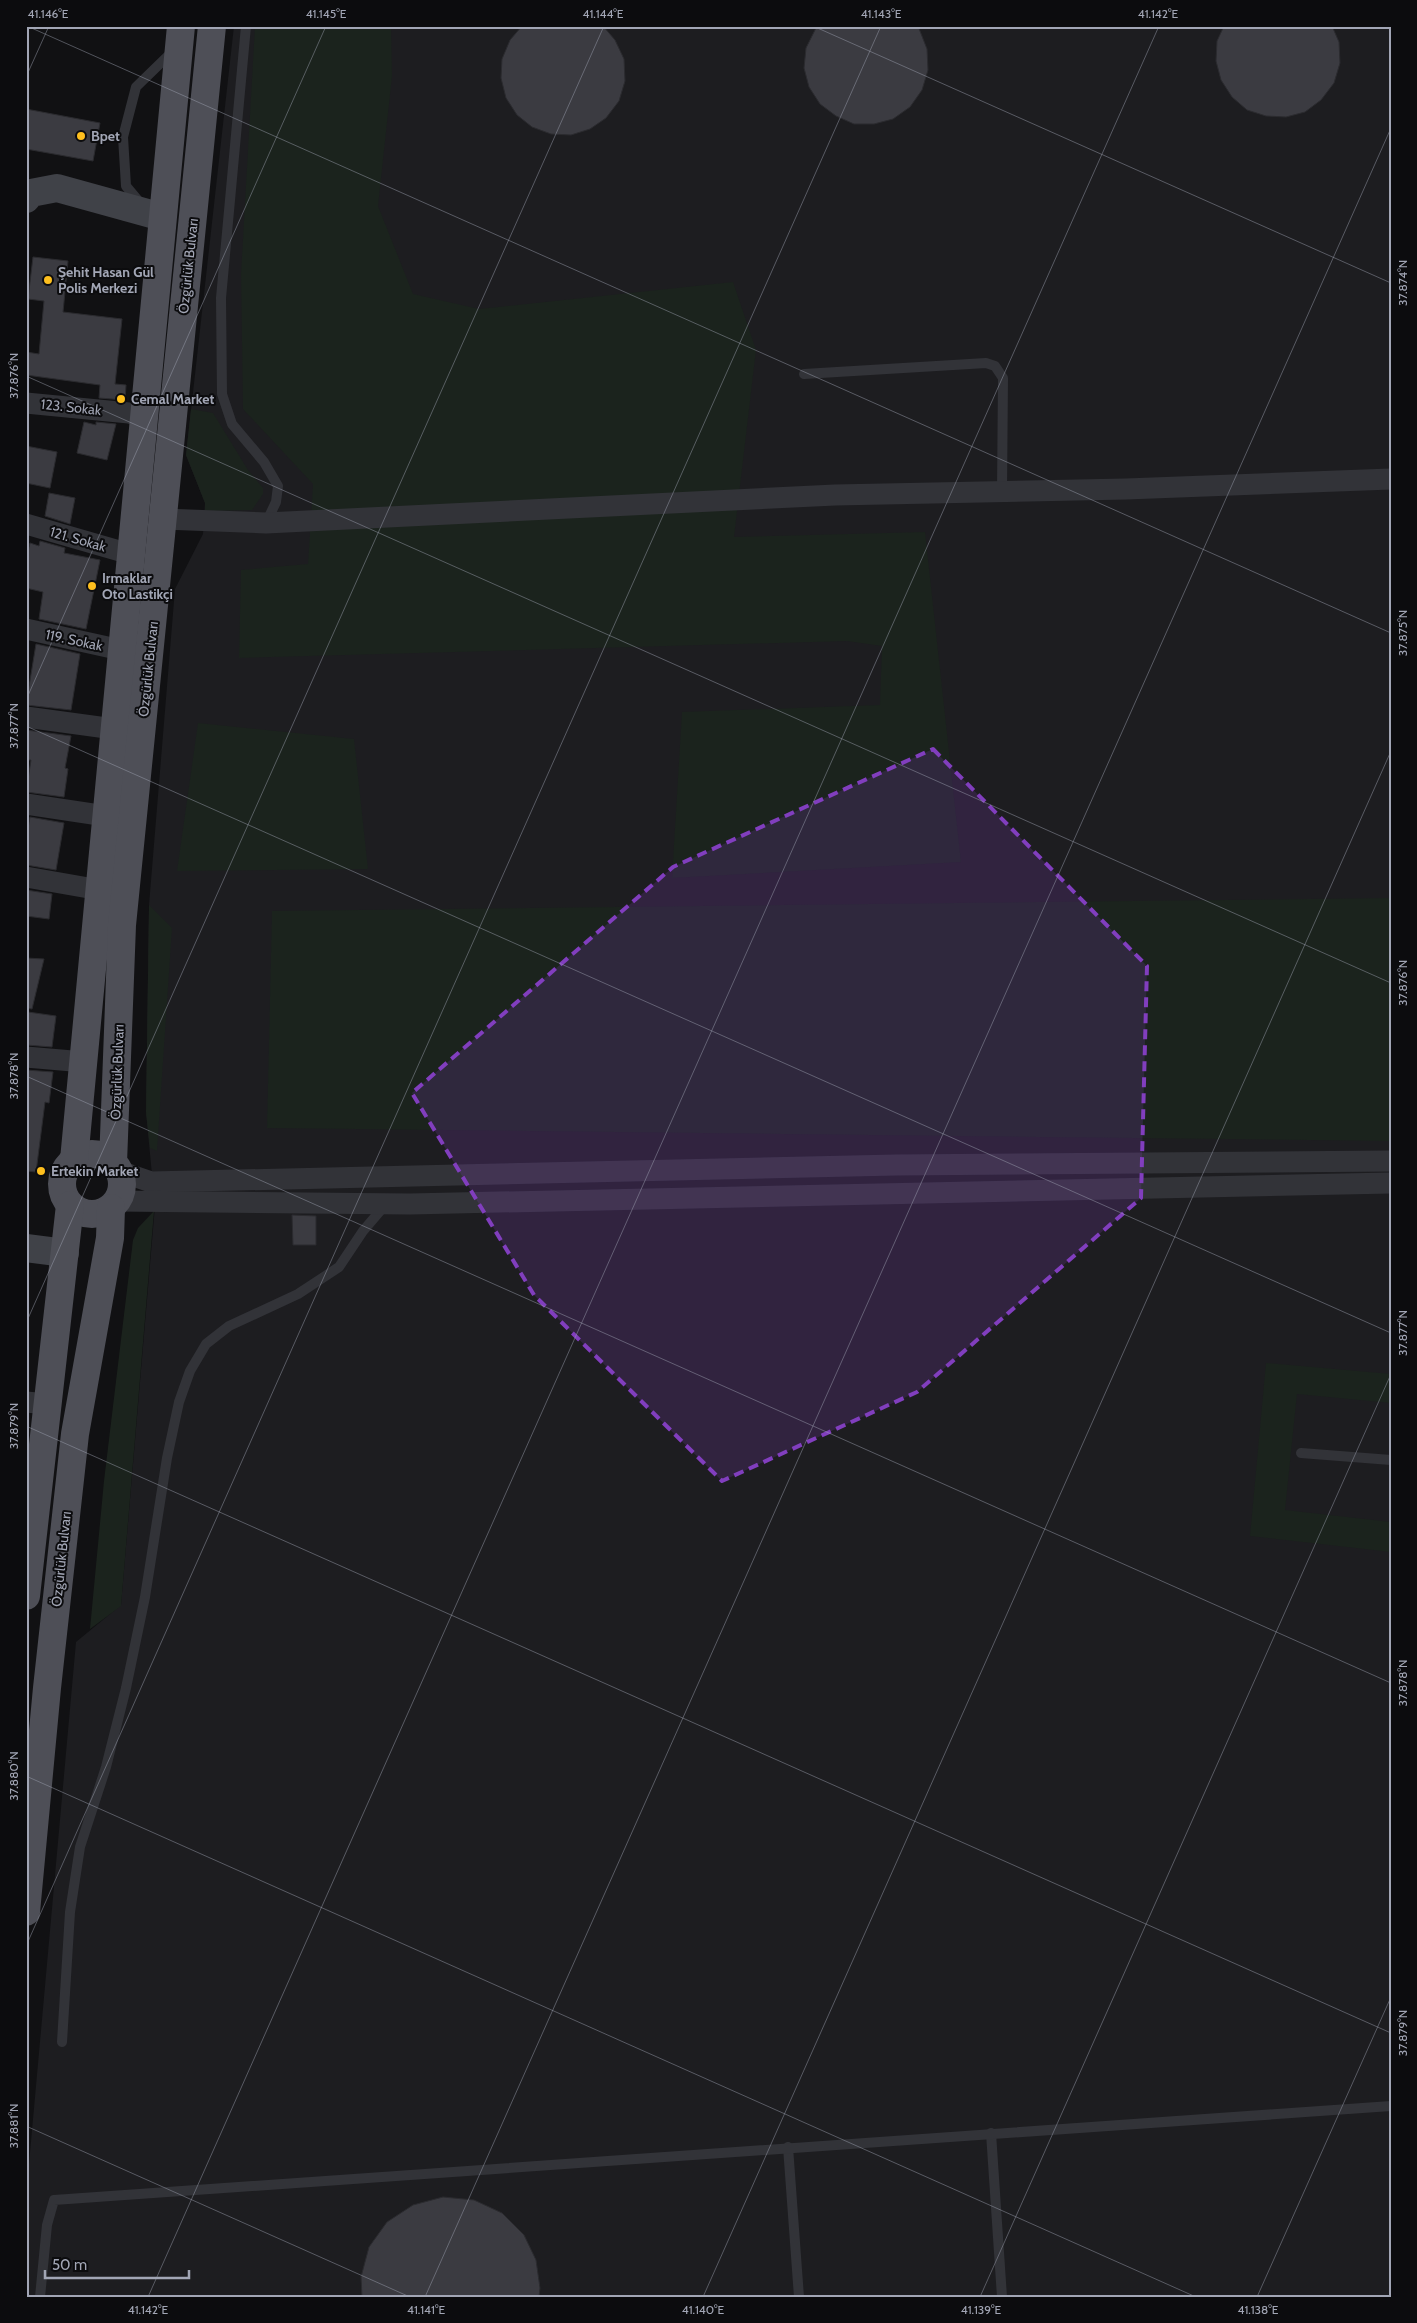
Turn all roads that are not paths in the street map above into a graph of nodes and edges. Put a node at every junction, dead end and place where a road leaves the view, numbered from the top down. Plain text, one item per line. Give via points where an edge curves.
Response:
1 (212, 26) edge
2 (246, 26) edge
3 (180, 36) edge
4 (26, 199) edge
5 (155, 215) junction
6 (160, 248) junction
7 (189, 255) junction
8 (804, 374) dead end
9 (26, 403) edge
10 (145, 418) junction
11 (1391, 479) edge
12 (1002, 492) junction
13 (163, 519) junction
14 (266, 522) junction
15 (26, 524) edge
16 (130, 554) junction
17 (26, 630) edge
18 (121, 650) junction
19 (26, 717) edge
20 (114, 729) junction
21 (26, 804) edge
22 (106, 816) junction
23 (26, 876) edge
24 (100, 890) junction
25 (26, 1057) edge
26 (84, 1062) junction
27 (74, 1160) junction
28 (1391, 1161) edge
29 (116, 1167) junction
30 (1391, 1183) edge
31 (114, 1204) junction
32 (387, 1204) junction
33 (70, 1205) junction
34 (26, 1248) edge
35 (66, 1253) junction
36 (37, 1403) edge
37 (1301, 1453) dead end
38 (1391, 1460) edge
39 (28, 1553) edge
40 (26, 1596) edge
41 (26, 1912) edge
42 (62, 2042) dead end
43 (1391, 2106) edge
44 (990, 2133) junction
45 (788, 2147) junction
46 (40, 2297) edge
47 (799, 2297) edge
48 (1002, 2297) edge

1 - 7 main road, Özgürlük Bulvarı
2 - 14 lane via 221,298 222,394 232,424 264,462 278,486 276,502
3 - 5 main road, Özgürlük Bulvarı
3 - 5 lane via 136,88 123,137 126,186
4 - 5 street via 31,193 57,188
5 - 6 main road, Özgürlük Bulvarı
6 - 7 street
6 - 10 main road, Özgürlük Bulvarı
7 - 13 main road, Özgürlük Bulvarı
8 - 12 lane via 986,363 995,366 1003,378
9 - 10 street, 123. Sokak via 129,413
10 - 16 main road, Özgürlük Bulvarı
11 - 12 street
12 - 14 street via 835,495
13 - 14 street
13 - 29 main road, Özgürlük Bulvarı via 122,925
15 - 16 street, 121. Sokak
16 - 18 main road, Özgürlük Bulvarı
17 - 18 street, 119. Sokak
18 - 20 main road, Özgürlük Bulvarı
19 - 20 street
20 - 22 main road, Özgürlük Bulvarı
21 - 22 street
22 - 24 main road, Özgürlük Bulvarı
23 - 24 street
24 - 26 main road, Özgürlük Bulvarı
25 - 26 street
26 - 27 main road, Özgürlük Bulvarı
27 - 29 main road via 98,1154
27 - 33 main road via 63,1177 64,1196
28 - 29 street via 896,1165 151,1182
29 - 31 main road via 123,1186
30 - 32 street
31 - 32 street
31 - 33 main road via 94,1214 85,1214
31 - 41 main road, Özgürlük Bulvarı via 75,1434
32 - 42 lane via 363,1231 339,1267 298,1294 229,1326 206,1344 190,1371 179,1402 167,1458 145,1597 128,1678 106,1767 80,1847 70,1912
33 - 35 main road
34 - 35 street
35 - 36 main road
36 - 39 main road
37 - 38 lane
39 - 40 main road
43 - 44 lane
44 - 45 lane
44 - 48 lane
45 - 46 lane via 54,2200 47,2225
45 - 47 lane

